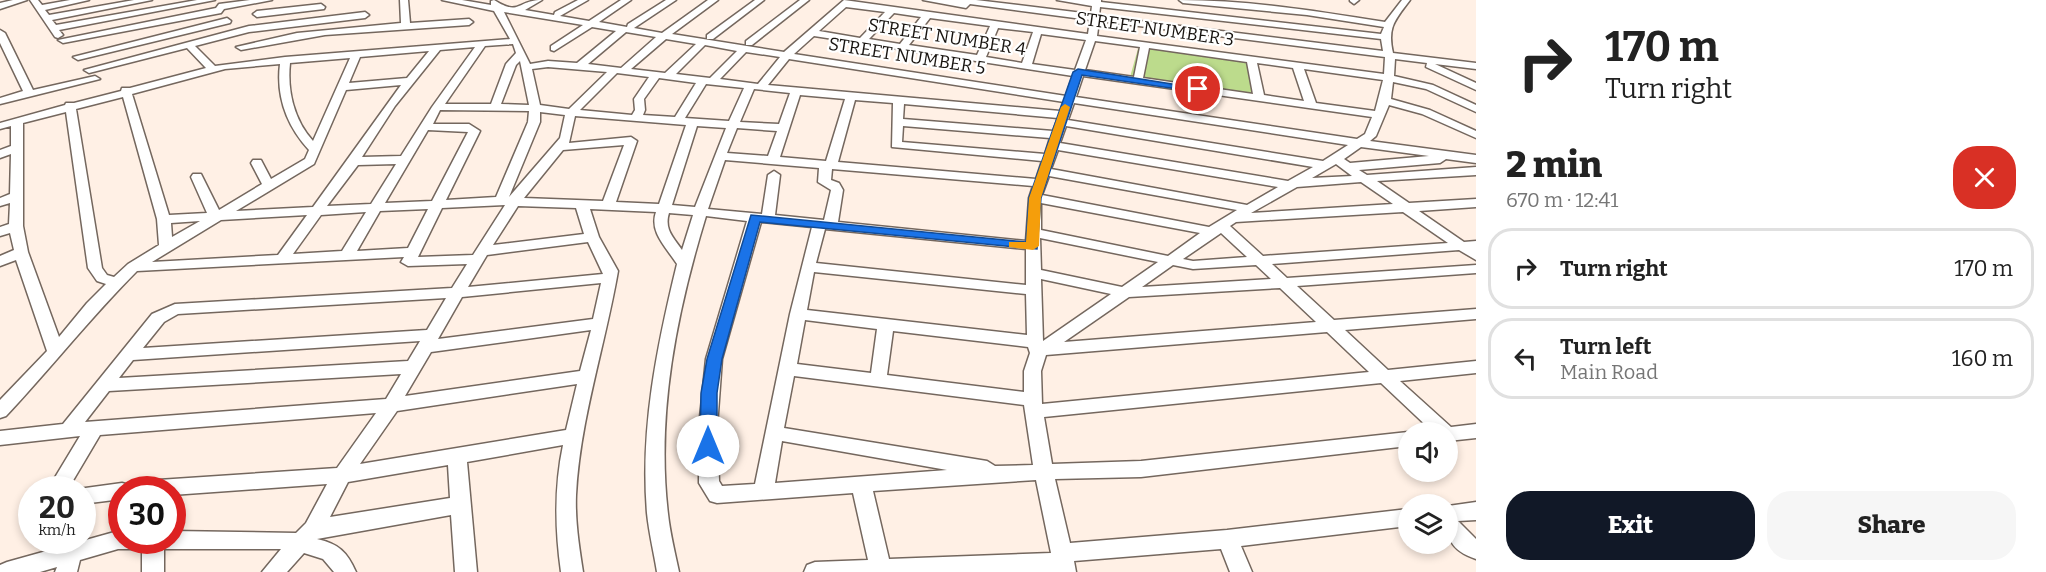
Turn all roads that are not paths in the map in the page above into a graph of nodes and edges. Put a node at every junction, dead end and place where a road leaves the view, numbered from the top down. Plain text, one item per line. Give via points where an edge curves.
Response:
1 (23, 0) edge
2 (85, 0) edge
3 (148, 0) edge
4 (210, 0) edge
5 (268, 0) edge
6 (404, 0) edge
7 (538, 0) edge
8 (584, 0) edge
9 (627, 0) edge
10 (672, 0) edge
11 (714, 0) edge
12 (760, 0) edge
13 (805, 0) edge
14 (927, 0) edge
15 (956, 0) edge
16 (1061, 0) edge
17 (1183, 0) edge
18 (1275, 0) edge
19 (1406, 0) edge
20 (253, 1) edge
21 (1096, 1) edge
22 (467, 2) edge
23 (847, 2) edge
24 (322, 3) edge
25 (37, 4) edge
26 (1, 5) edge
27 (300, 5) edge
28 (219, 6) edge
29 (506, 8) edge
30 (445, 9) edge
31 (891, 12) junction
32 (257, 14) dead end
33 (558, 14) junction
34 (927, 16) junction
35 (46, 18) junction
36 (1094, 19) junction
37 (325, 20) junction
38 (227, 21) junction
39 (469, 22) junction
40 (591, 22) junction
41 (406, 25) junction
42 (995, 25) junction
43 (1388, 27) junction
44 (53, 28) junction
45 (627, 28) junction
46 (368, 29) junction
47 (1038, 30) junction
48 (234, 33) junction
49 (813, 33) junction
50 (330, 34) junction
51 (668, 34) junction
52 (1, 36) edge
53 (1092, 37) junction
54 (63, 40) junction
55 (707, 40) junction
56 (863, 40) junction
57 (515, 41) junction
58 (188, 44) junction
59 (476, 44) junction
60 (1145, 44) junction
61 (241, 46) junction
62 (746, 46) junction
63 (438, 47) junction
64 (902, 47) junction
65 (554, 48) dead end
66 (789, 53) junction
67 (357, 54) junction
68 (521, 54) junction
69 (1388, 56) junction
70 (78, 57) junction
71 (1251, 58) junction
72 (1416, 58) junction
73 (980, 59) junction
74 (285, 60) junction
75 (252, 62) junction
76 (1296, 64) junction
77 (579, 66) junction
78 (1026, 66) junction
79 (1476, 66) edge
80 (526, 67) junction
81 (212, 68) junction
82 (618, 71) junction
83 (1078, 73) junction
84 (92, 74) junction
85 (662, 76) junction
86 (1389, 78) junction
87 (1138, 80) junction
88 (411, 81) junction
89 (707, 81) junction
90 (756, 86) junction
91 (345, 87) junction
92 (1476, 87) edge
93 (126, 90) junction
94 (796, 91) junction
95 (30, 93) junction
96 (108, 95) junction
97 (851, 96) junction
98 (1069, 96) junction
99 (1258, 97) junction
100 (899, 100) junction
101 (0, 101) edge
102 (1385, 101) junction
103 (70, 105) junction
104 (1311, 105) junction
105 (0, 107) edge
106 (437, 107) junction
107 (495, 107) junction
108 (535, 108) junction
109 (1476, 109) edge
110 (573, 111) junction
111 (1379, 115) junction
112 (636, 118) junction
113 (1061, 119) junction
114 (678, 121) junction
115 (693, 121) junction
116 (898, 122) junction
117 (8, 124) edge
118 (732, 124) junction
119 (425, 127) junction
120 (782, 128) junction
121 (1476, 135) edge
122 (1363, 142) junction
123 (896, 145) junction
124 (1052, 146) junction
125 (558, 147) junction
126 (17, 148) junction
127 (314, 149) junction
128 (0, 154) edge
129 (720, 156) junction
130 (1471, 159) edge
131 (406, 160) junction
132 (773, 160) junction
133 (354, 161) junction
134 (257, 163) dead end
135 (1336, 164) junction
136 (828, 165) junction
137 (891, 170) junction
138 (1476, 171) edge
139 (774, 175) dead end
140 (197, 177) dead end
141 (1041, 177) junction
142 (1365, 179) junction
143 (1290, 184) junction
144 (269, 186) junction
145 (17, 196) junction
146 (1035, 198) junction
147 (0, 202) edge
148 (508, 202) junction
149 (1476, 203) edge
150 (438, 204) junction
151 (582, 205) junction
152 (608, 205) junction
153 (377, 207) junction
154 (664, 208) junction
155 (1407, 208) junction
156 (1250, 209) junction
157 (317, 212) junction
158 (701, 212) junction
159 (215, 216) junction
160 (761, 218) junction
161 (164, 219) junction
162 (16, 226) junction
163 (824, 226) junction
164 (1224, 228) junction
165 (0, 232) edge
166 (592, 237) junction
167 (1033, 240) junction
168 (1469, 245) edge
169 (166, 246) junction
170 (21, 252) junction
171 (411, 252) junction
172 (347, 255) junction
173 (480, 255) junction
174 (1476, 256) edge
175 (282, 259) junction
176 (1169, 261) junction
177 (1258, 261) junction
178 (0, 262) edge
179 (685, 265) junction
180 (133, 267) junction
181 (808, 267) junction
182 (1476, 269) edge
183 (1033, 273) junction
184 (610, 278) junction
185 (117, 283) junction
186 (1282, 284) junction
187 (1033, 290) junction
188 (1123, 292) junction
189 (457, 293) junction
190 (798, 314) junction
191 (1476, 314) edge
192 (599, 324) junction
193 (886, 324) junction
194 (1327, 326) junction
195 (427, 341) junction
196 (1038, 349) junction
197 (56, 351) junction
198 (126, 355) junction
199 (411, 367) junction
200 (1476, 367) edge
201 (789, 369) junction
202 (1382, 375) junction
203 (588, 376) junction
204 (878, 381) junction
205 (104, 385) junction
206 (391, 405) junction
207 (1033, 406) junction
208 (0, 411) edge
209 (1434, 422) edge
210 (94, 428) junction
211 (68, 430) junction
212 (1476, 431) edge
213 (1458, 432) edge
214 (774, 433) junction
215 (575, 436) junction
216 (0, 438) edge
217 (1398, 440) edge
218 (457, 457) junction
219 (1010, 473) junction
220 (1046, 474) junction
221 (342, 475) junction
222 (66, 476) edge
223 (861, 484) junction
224 (186, 486) edge
225 (763, 492) junction
226 (459, 505) junction
227 (1476, 512) edge
228 (1458, 513) edge
229 (1398, 519) edge
230 (307, 535) junction
231 (1458, 536) edge
232 (186, 539) edge
233 (1227, 539) junction
234 (108, 544) edge
235 (1476, 550) edge
236 (153, 554) edge
237 (69, 562) edge
238 (1063, 562) edge
239 (880, 568) junction
240 (7, 572) edge
241 (153, 572) edge
242 (273, 572) edge
243 (345, 572) edge
244 (466, 572) edge
245 (572, 572) edge
246 (668, 572) edge
247 (815, 572) edge
248 (1241, 572) edge

1 - 26 street
2 - 25 street
3 - 35 street
4 - 44 street
5 - 20 street
6 - 41 street
7 - 29 street
8 - 33 street
9 - 40 street
10 - 45 street
11 - 51 street
12 - 55 street
13 - 62 street
14 - 36 street
15 - 36 street
16 - 21 street
17 - 43 street via 1307,12
18 - 43 street
19 - 43 street
20 - 28 street
21 - 36 street
21 - 43 street
22 - 29 street, STREET NUMBER 5
22 - 30 street, STREET NUMBER 5
22 - 39 street
23 - 31 street, STREET NUMBER 3
23 - 49 street
24 - 27 street
24 - 37 street
25 - 35 street
27 - 32 street
28 - 38 street
28 - 54 street
29 - 33 street
29 - 40 street, STREET NUMBER 5
29 - 57 street
30 - 39 street
30 - 41 street
31 - 34 street, STREET NUMBER 3
31 - 56 street
33 - 40 street
34 - 42 street, STREET NUMBER 3
34 - 64 street
35 - 44 street
36 - 53 street
36 - 69 street
37 - 46 street via 364,10
37 - 48 street
37 - 50 street
38 - 48 street
38 - 70 street
39 - 59 street
40 - 45 street, STREET NUMBER 5
40 - 65 street
41 - 46 street
42 - 47 street, STREET NUMBER 3
42 - 73 street
43 - 69 street
44 - 54 street
45 - 51 street, STREET NUMBER 5
45 - 77 street
46 - 50 street
47 - 53 street, STREET NUMBER 3
47 - 78 street
48 - 58 street
48 - 61 street
49 - 56 street, STREET NUMBER 4
49 - 66 street
50 - 61 street
51 - 55 street, STREET NUMBER 5
51 - 82 street
52 - 95 street
53 - 60 street, STREET NUMBER 3
53 - 83 street
54 - 70 street
55 - 62 street, STREET NUMBER 5
55 - 85 street
56 - 64 street, STREET NUMBER 4
57 - 59 street
57 - 68 street
58 - 81 street
58 - 84 street
59 - 63 street
59 - 106 street
60 - 71 street, STREET NUMBER 3
60 - 87 street
61 - 75 street
62 - 66 street, STREET NUMBER 5
62 - 89 street
63 - 67 street
63 - 88 street
64 - 73 street, STREET NUMBER 4
66 - 90 street
66 - 98 street, STREET NUMBER 5
67 - 74 street
67 - 91 street
68 - 80 street
68 - 107 street via 511,64
69 - 72 street
69 - 86 street
70 - 84 street
71 - 76 street, STREET NUMBER 3
71 - 99 street
72 - 79 street
72 - 92 street
73 - 78 street, STREET NUMBER 4
74 - 75 street
74 - 127 street via 283,90 300,134
75 - 81 street
76 - 86 street, STREET NUMBER 3
76 - 104 street
77 - 80 street
77 - 82 street
78 - 83 street, STREET NUMBER 4
80 - 108 street
81 - 93 street
82 - 85 street
82 - 110 street
83 - 87 street, STREET NUMBER 4
83 - 98 street
84 - 95 street
84 - 96 street
85 - 89 street
85 - 112 street via 639,99
86 - 102 street
86 - 109 street, STREET NUMBER 3 via 1429,87
87 - 99 street, STREET NUMBER 4
88 - 91 street
88 - 133 street
89 - 90 street
89 - 114 street
90 - 94 street
90 - 118 street
91 - 127 street
93 - 96 street
93 - 161 street
94 - 97 street
94 - 120 street
95 - 101 street
96 - 103 street
97 - 100 street
97 - 136 street
98 - 113 street
98 - 122 street, STREET NUMBER 5 via 1305,136
99 - 104 street, STREET NUMBER 4
100 - 113 street
100 - 116 street
102 - 111 street
102 - 121 street via 1426,112
103 - 117 street
103 - 185 street via 95,268 102,279
104 - 111 street, STREET NUMBER 4
105 - 117 street
106 - 107 street
106 - 119 street
107 - 108 street
108 - 110 street
108 - 148 street
110 - 112 street
110 - 125 street via 566,139
111 - 122 street
112 - 114 street
113 - 124 street
113 - 135 street
114 - 115 street
115 - 118 street
115 - 154 street
116 - 123 street
116 - 124 street
117 - 126 street
118 - 120 street
118 - 129 street
119 - 131 street
119 - 150 street via 469,127 474,131
120 - 132 street
122 - 130 street, STREET NUMBER 5
122 - 135 street
123 - 124 street
123 - 137 street
124 - 141 street
124 - 143 street
125 - 148 street
125 - 152 street via 631,141
126 - 128 street
126 - 145 street
127 - 144 street via 310,161
129 - 132 street
129 - 158 street
130 - 135 street
131 - 133 street
131 - 153 street
132 - 136 street
133 - 157 street
134 - 144 street
135 - 142 street
135 - 143 street
136 - 137 street
136 - 163 street via 824,182 837,190
137 - 141 street
138 - 142 street
139 - 160 street
140 - 159 street
141 - 146 street
141 - 156 street
142 - 143 street
142 - 155 street
143 - 156 street
144 - 159 street
145 - 147 street
145 - 162 street
146 - 164 street
146 - 167 street
148 - 150 street
148 - 151 street
148 - 173 street
149 - 155 street
150 - 153 street
150 - 171 street
151 - 152 street
151 - 166 street
152 - 154 street
153 - 157 street
153 - 172 street
154 - 158 street
154 - 179 street via 661,230
155 - 164 street
155 - 168 street
156 - 164 street
157 - 159 street
157 - 175 street
158 - 160 street
158 - 179 street
159 - 161 street
159 - 169 street
160 - 163 street
160 - 225 street via 714,359 708,427 709,483 713,491 724,496
161 - 169 street
162 - 165 street
162 - 170 street
163 - 167 street
163 - 181 street
164 - 176 street
164 - 177 street
166 - 173 street
166 - 184 street via 610,265
167 - 176 street
167 - 183 street
168 - 174 street
168 - 177 street
169 - 180 street
170 - 178 street
170 - 197 street
171 - 172 street
171 - 173 street via 411,264
172 - 175 street
173 - 189 street
175 - 180 street
176 - 177 street via 1192,265
176 - 188 street
177 - 186 street
179 - 246 street via 663,364 658,421 656,512
180 - 185 street
181 - 187 street
181 - 190 street
182 - 186 street
183 - 187 street
183 - 188 street
184 - 189 street
184 - 192 street
185 - 197 street
186 - 188 street
186 - 194 street
187 - 196 street
188 - 196 street
189 - 195 street
189 - 198 street via 175,309 161,316
190 - 193 street
190 - 201 street
191 - 194 street
192 - 195 street
192 - 203 street
193 - 196 street
193 - 204 street
194 - 196 street
194 - 202 street
195 - 198 street
195 - 199 street
196 - 207 street
197 - 208 street
198 - 205 street
199 - 205 street
199 - 206 street
200 - 202 street
201 - 204 street
201 - 214 street
202 - 207 street
202 - 209 street
203 - 206 street
203 - 215 street
204 - 207 street
205 - 211 street
206 - 210 street
206 - 221 street
207 - 220 street
210 - 211 street
210 - 222 street
211 - 216 street
212 - 213 street
214 - 219 street
214 - 225 street
215 - 218 street
215 - 245 street via 564,521
217 - 220 street via 1141,469
218 - 221 street
218 - 226 street
219 - 220 street
219 - 223 street
220 - 238 street
221 - 224 street
221 - 230 street
223 - 225 street
223 - 239 street
226 - 230 street
226 - 244 street
227 - 228 street
229 - 233 street
230 - 232 street
230 - 242 street
230 - 243 street via 340,561
231 - 235 street
233 - 238 street
233 - 248 street
234 - 237 street
236 - 241 street
237 - 240 street
238 - 239 street
239 - 247 street

